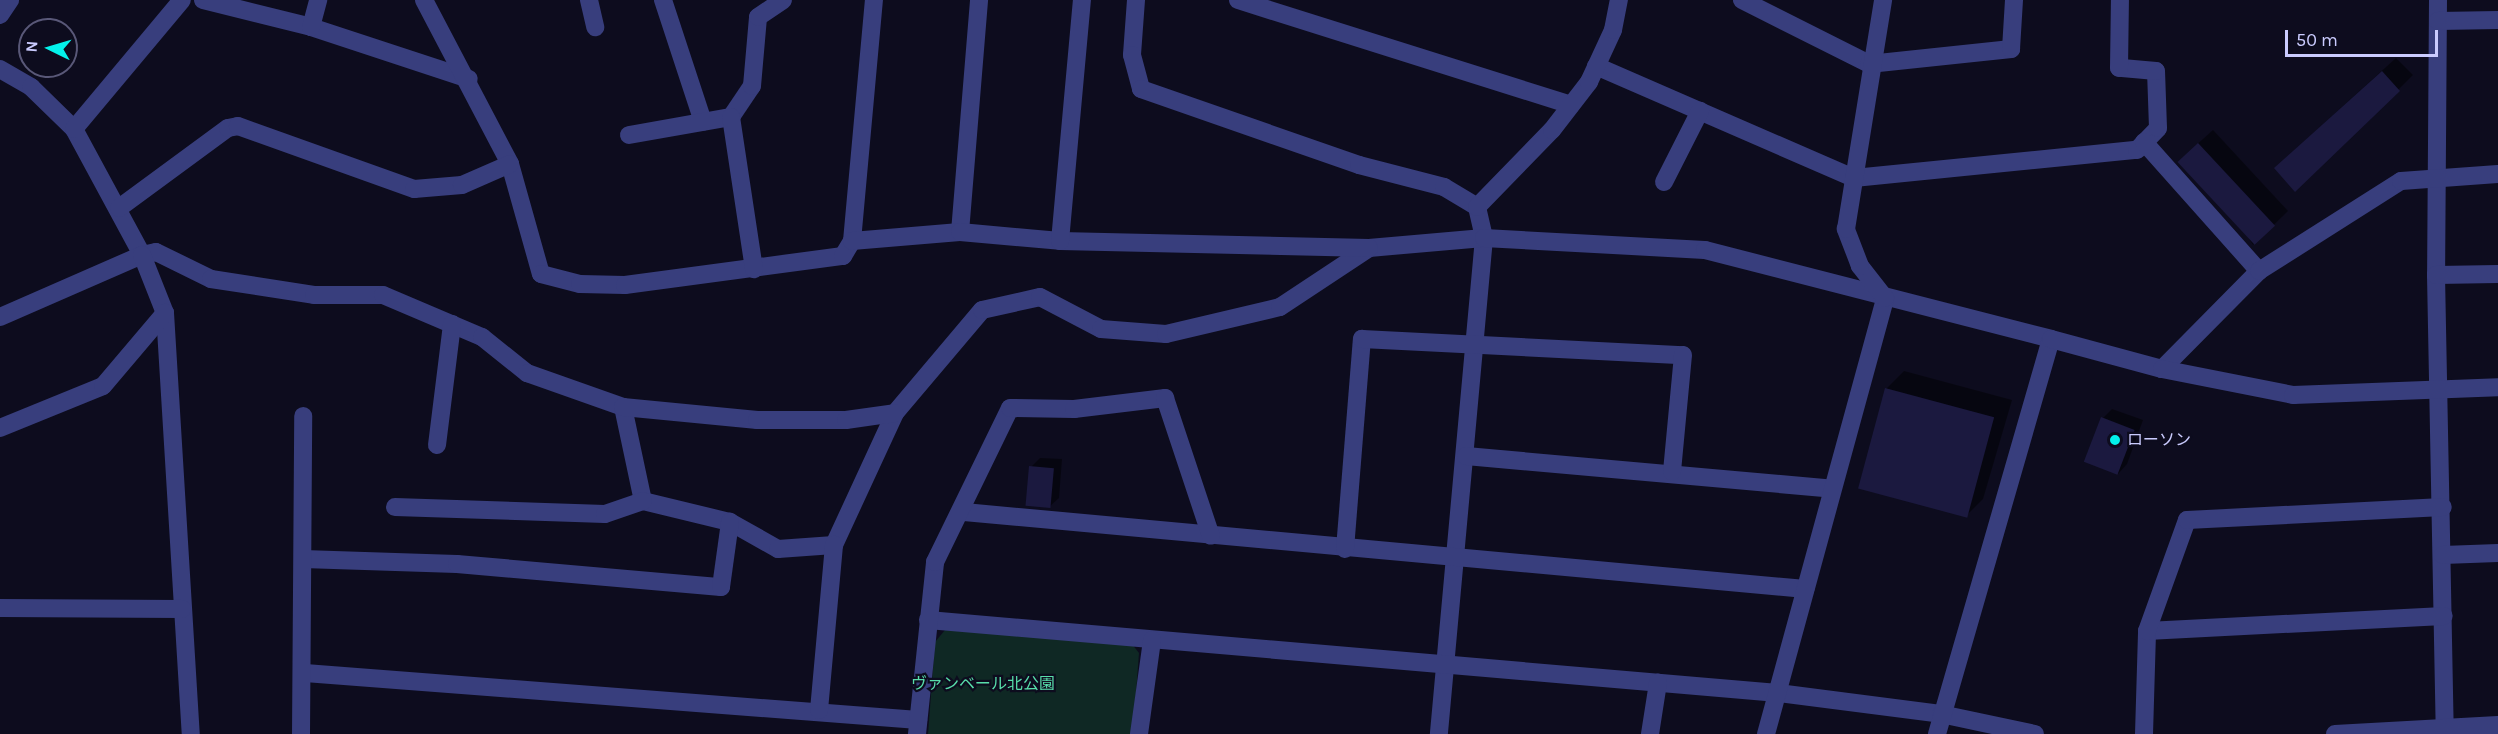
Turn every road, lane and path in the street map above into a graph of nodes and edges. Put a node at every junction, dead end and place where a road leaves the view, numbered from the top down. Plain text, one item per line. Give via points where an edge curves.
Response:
1 (10, 0) edge
2 (182, 0) edge
3 (203, 0) edge
4 (318, 0) edge
5 (424, 0) edge
6 (589, 0) edge
7 (663, 0) edge
8 (783, 0) edge
9 (874, 0) edge
10 (978, 0) edge
11 (1082, 0) edge
12 (1136, 0) edge
13 (1239, 0) edge
14 (1619, 0) edge
15 (1742, 0) edge
16 (1883, 0) edge
17 (2014, 0) edge
18 (2120, 0) edge
19 (2438, 0) edge
20 (1764, 4) edge
21 (0, 15) edge
22 (2498, 20) edge
23 (2438, 21) junction
24 (310, 27) junction
25 (595, 27) dead end
26 (1869, 64) junction
27 (1596, 66) junction
28 (0, 69) edge
29 (469, 79) junction
30 (1571, 105) junction
31 (1700, 111) junction
32 (731, 117) junction
33 (703, 122) junction
34 (75, 129) junction
35 (629, 135) dead end
36 (2144, 142) junction
37 (510, 164) junction
38 (2498, 174) edge
39 (2436, 176) junction
40 (1854, 178) junction
41 (1664, 182) dead end
42 (1477, 207) junction
43 (119, 208) junction
44 (960, 232) junction
45 (1484, 238) junction
46 (852, 241) junction
47 (1060, 241) junction
48 (1369, 248) junction
49 (142, 255) junction
50 (754, 269) junction
51 (2259, 272) junction
52 (2498, 274) edge
53 (2436, 275) junction
54 (1885, 298) junction
55 (165, 313) junction
56 (0, 317) edge
57 (452, 324) junction
58 (2051, 339) junction
59 (1475, 344) junction
60 (2162, 369) junction
61 (2498, 387) edge
62 (2439, 390) junction
63 (623, 407) junction
64 (895, 413) junction
65 (303, 416) dead end
66 (0, 428) edge
67 (437, 445) dead end
68 (1466, 456) junction
69 (1672, 471) junction
70 (1833, 489) junction
71 (644, 501) junction
72 (395, 507) dead end
73 (2442, 507) junction
74 (964, 512) junction
75 (730, 522) junction
76 (1211, 536) junction
77 (834, 545) junction
78 (1345, 549) junction
79 (2498, 553) edge
80 (2443, 555) junction
81 (303, 559) junction
82 (1457, 560) junction
83 (1805, 589) junction
84 (0, 608) edge
85 (182, 609) junction
86 (2444, 616) junction
87 (928, 620) junction
88 (2147, 631) junction
89 (1152, 640) junction
90 (1448, 664) junction
91 (305, 673) junction
92 (1658, 683) junction
93 (1778, 693) junction
94 (819, 710) junction
95 (1941, 714) junction
96 (2445, 725) junction
97 (2498, 725) edge
98 (917, 727) edge
99 (191, 734) edge
100 (301, 734) edge
101 (1139, 734) edge
102 (1439, 734) edge
103 (1650, 734) edge
104 (1766, 734) edge
105 (1936, 734) edge
106 (2035, 734) edge
107 (2144, 734) edge
108 (2335, 734) edge

1 - 21 street
2 - 34 street
3 - 24 street
4 - 24 street
5 - 29 street
6 - 25 street
7 - 33 street
8 - 32 street via 758,17 752,86
9 - 46 street
10 - 44 street
11 - 47 street
12 - 42 street via 1132,55 1141,89 1359,165 1444,188
13 - 30 street
14 - 27 street via 1613,30
15 - 20 street
16 - 26 street
17 - 26 street via 2011,49
18 - 36 street via 2119,68 2156,71 2158,129
19 - 23 street
20 - 26 street
22 - 23 street
23 - 39 street
24 - 29 street
26 - 40 street
27 - 30 street
27 - 31 street
28 - 34 street via 31,87
29 - 37 street
30 - 42 street
31 - 40 street
31 - 41 street
32 - 33 street
32 - 50 street
33 - 35 street
34 - 43 street
36 - 40 street via 2137,150
36 - 51 street
37 - 43 street via 462,184 414,189 238,126 228,128
37 - 50 street via 541,274 580,284 625,285
38 - 39 street
39 - 51 street via 2401,181
39 - 53 street
40 - 54 street via 1846,229 1860,266
42 - 45 street
43 - 49 street
44 - 46 street
44 - 47 street
45 - 48 street
45 - 54 street via 1705,250
45 - 59 street
46 - 50 street via 843,256
47 - 48 street
48 - 64 street via 1280,307 1166,334 1101,329 1040,297 982,310
49 - 55 street
49 - 56 street
49 - 57 street via 156,252 211,279 314,295 383,295
51 - 60 street
52 - 53 street
53 - 62 street
54 - 58 street
54 - 70 street
55 - 66 street via 103,386
55 - 85 street
57 - 63 street via 482,337 527,373
57 - 67 street
58 - 60 street
58 - 95 street
59 - 68 street
59 - 69 street via 1683,355
59 - 78 street via 1362,339
60 - 62 street via 2293,395
61 - 62 street
62 - 73 street
63 - 64 street via 757,420 846,420
63 - 71 street
64 - 77 street
65 - 81 street
68 - 69 street
68 - 82 street
69 - 70 street
70 - 83 street
71 - 72 street via 605,514
71 - 75 street
73 - 80 street
73 - 88 street via 2187,519
74 - 76 street
74 - 76 street via 1010,408 1074,410 1165,398
74 - 87 street via 935,562
75 - 77 street via 778,549
75 - 81 street via 721,587 457,564
76 - 78 street
77 - 94 street
78 - 82 street
79 - 80 street
80 - 86 street
81 - 91 street
82 - 83 street
82 - 90 street
83 - 93 street
84 - 85 street
85 - 99 street
86 - 88 street
86 - 96 street
87 - 89 street
87 - 98 street
88 - 107 street
89 - 90 street
89 - 101 street
90 - 92 street
90 - 102 street
91 - 94 street
91 - 100 street
92 - 93 street
92 - 103 street
93 - 95 street
93 - 104 street
94 - 98 street
95 - 105 street
95 - 106 street
96 - 97 street
96 - 108 street

